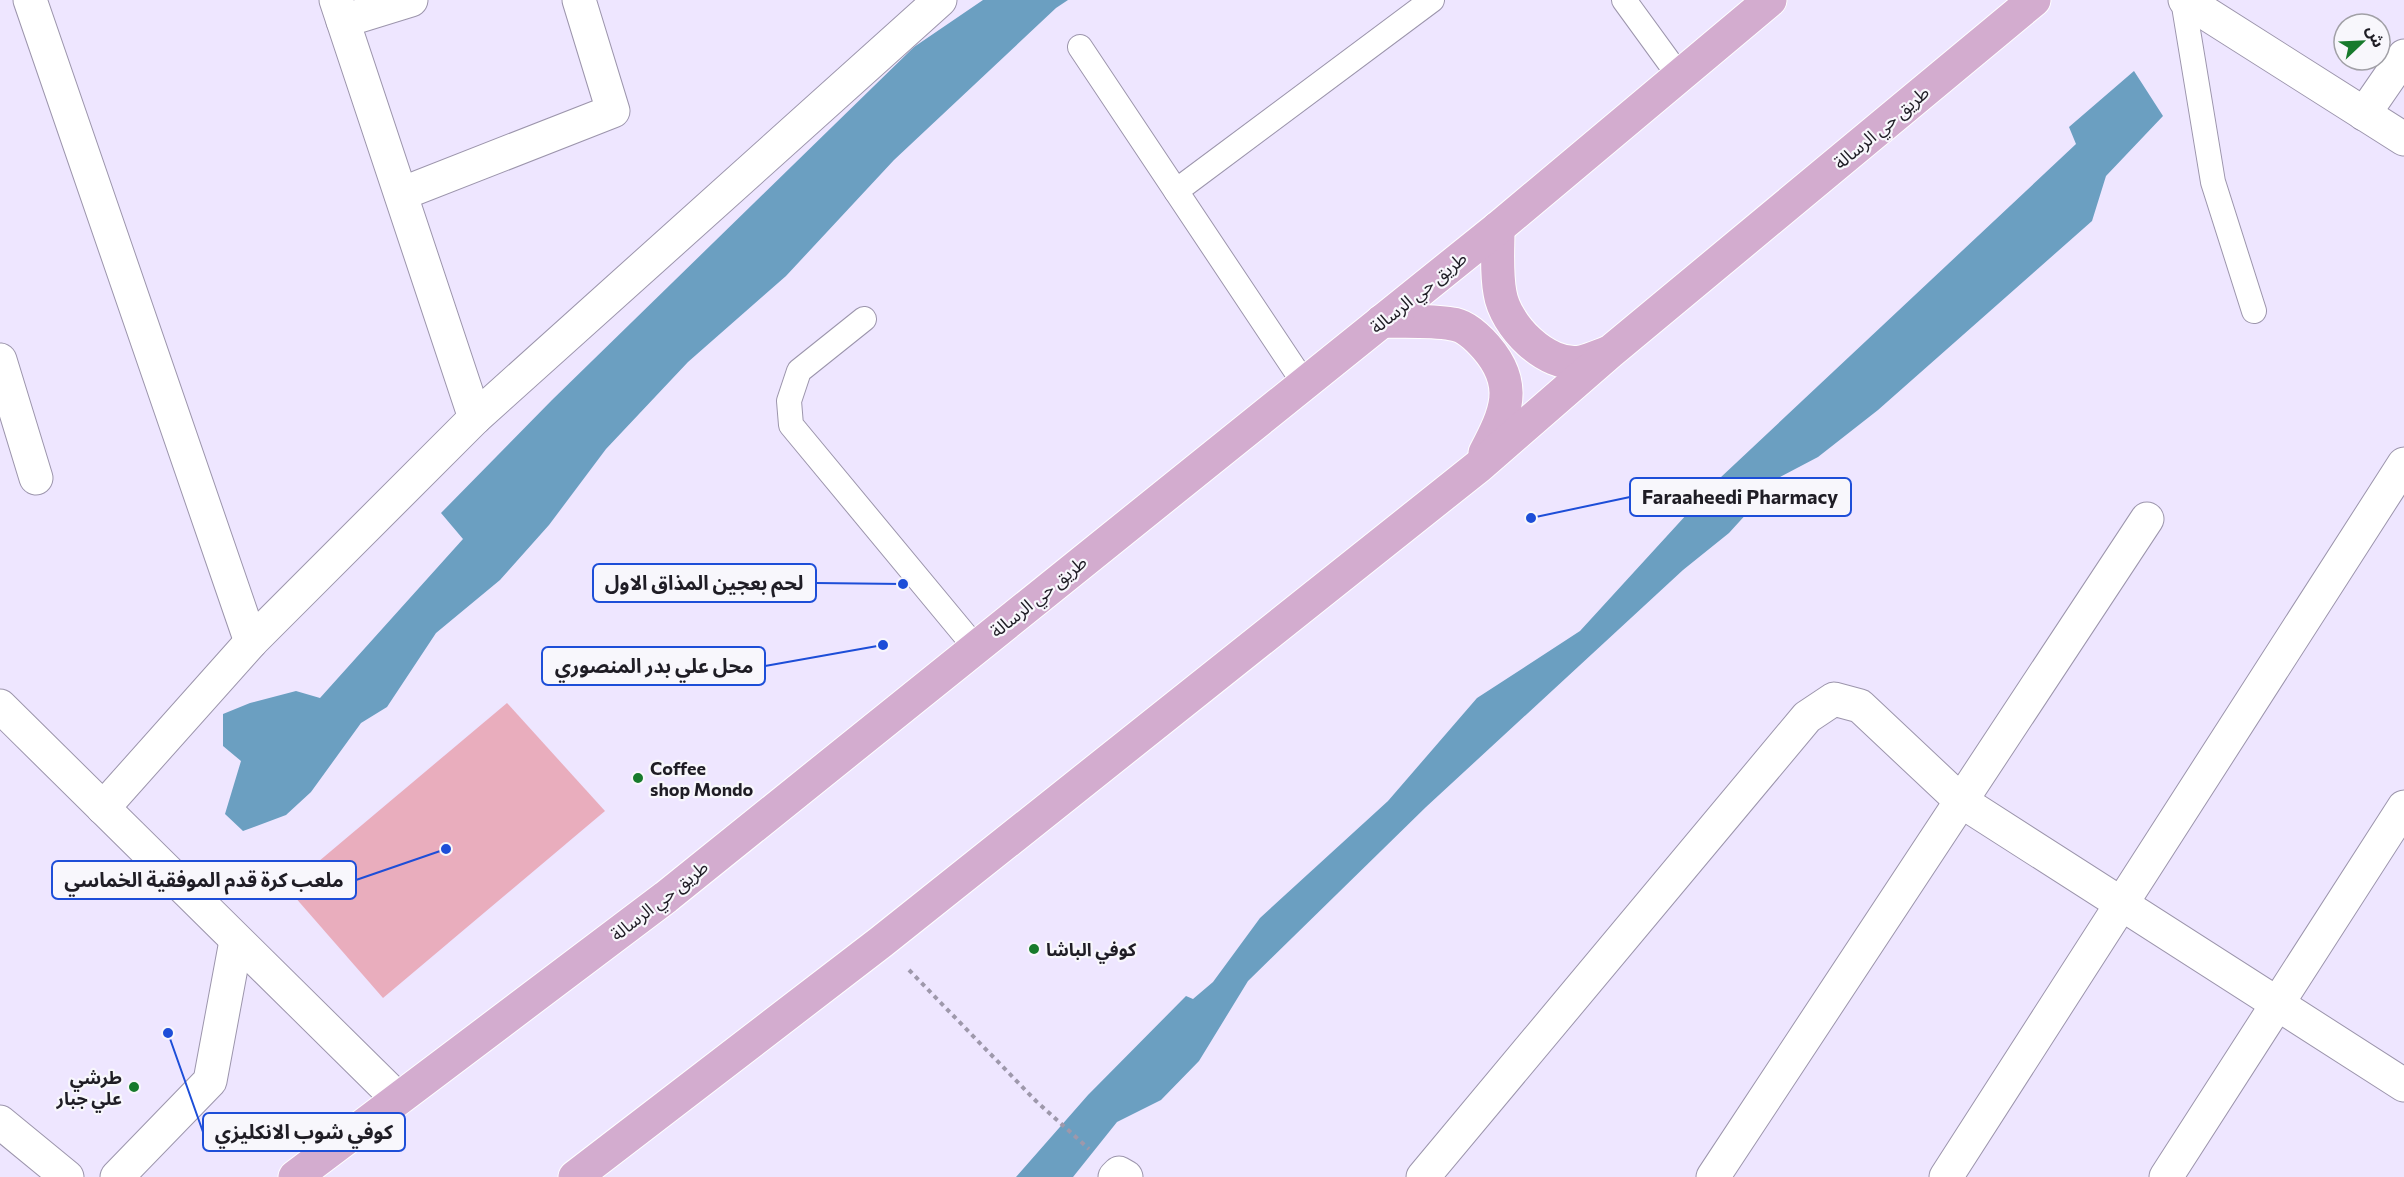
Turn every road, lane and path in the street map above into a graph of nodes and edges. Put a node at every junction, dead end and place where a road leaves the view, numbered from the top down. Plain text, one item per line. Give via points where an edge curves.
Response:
1 (30, 0) edge
2 (411, 0) edge
3 (579, 0) edge
4 (940, 0) edge
5 (1432, 0) edge
6 (1624, 0) edge
7 (1770, 0) edge
8 (2034, 0) edge
9 (2184, 0) edge
10 (340, 11) edge
11 (1080, 47) dead end
12 (2404, 56) edge
13 (1680, 77) junction
14 (2364, 114) junction
15 (2404, 139) edge
16 (1176, 191) junction
17 (401, 194) junction
18 (1498, 228) junction
19 (2254, 311) dead end
20 (864, 319) dead end
21 (1382, 321) junction
22 (1610, 352) junction
23 (0, 360) edge
24 (1304, 383) junction
25 (475, 418) junction
26 (2404, 464) edge
27 (1479, 466) junction
28 (36, 478) dead end
29 (2147, 519) dead end
30 (251, 642) junction
31 (975, 647) junction
32 (0, 706) edge
33 (1961, 801) junction
34 (2404, 807) edge
35 (103, 808) junction
36 (2121, 904) junction
37 (236, 941) junction
38 (881, 942) junction
39 (2278, 1004) junction
40 (2404, 1085) edge
41 (398, 1099) junction
42 (0, 1122) edge
43 (1106, 1166) edge
44 (67, 1177) edge
45 (117, 1177) edge
46 (295, 1177) edge
47 (575, 1177) edge
48 (1126, 1177) edge
49 (1423, 1177) edge
50 (1713, 1177) edge
51 (1947, 1177) edge
52 (2166, 1177) edge

1 - 30 street
2 - 10 street
3 - 17 street via 613,111
4 - 25 street
5 - 16 lane
6 - 13 lane
7 - 13 main road, طريق حي الرسالة
8 - 22 main road, طريق حي الرسالة
9 - 14 street
9 - 19 lane via 2213,182
10 - 17 street
11 - 16 lane
12 - 14 street
13 - 18 main road, طريق حي الرسالة
14 - 15 street
16 - 24 lane
17 - 25 street
18 - 21 main road, طريق حي الرسالة
18 - 22 main road via 1500,293 1509,320 1527,342 1551,356 1579,363
20 - 31 lane via 799,371 789,401 791,425
21 - 24 main road, طريق حي الرسالة
21 - 27 main road via 1454,324 1477,337 1499,363 1508,390 1502,419
22 - 27 main road, طريق حي الرسالة
23 - 28 street
24 - 31 main road, طريق حي الرسالة
25 - 30 street
26 - 36 street
27 - 38 main road, طريق حي الرسالة
29 - 33 street
30 - 35 street
31 - 41 main road, طريق حي الرسالة via 666,897
32 - 35 street
33 - 36 street
33 - 49 street via 1860,706 1834,699 1807,717
33 - 50 street
34 - 39 street
35 - 37 street
36 - 39 street
36 - 51 street
37 - 41 street
37 - 45 street via 210,1081
38 - 43 path via 1036,1101
38 - 47 main road, طريق حي الرسالة
39 - 40 street
39 - 52 street
41 - 46 main road, طريق حي الرسالة
42 - 44 street
43 - 48 street

